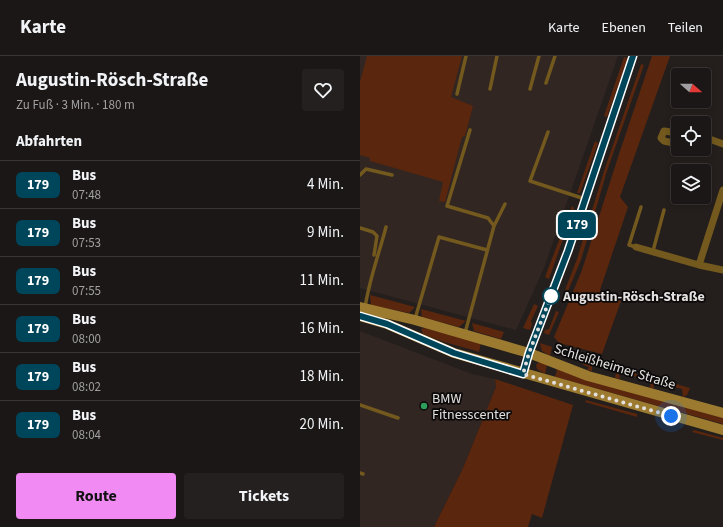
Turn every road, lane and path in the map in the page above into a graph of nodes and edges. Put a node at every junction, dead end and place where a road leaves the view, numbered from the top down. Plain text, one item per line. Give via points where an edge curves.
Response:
1 (466, 56) edge
2 (497, 56) edge
3 (539, 56) edge
4 (556, 56) edge
5 (633, 56) edge
6 (546, 83) dead end
7 (490, 89) dead end
8 (530, 89) dead end
9 (457, 94) dead end
10 (470, 130) dead end
11 (548, 132) dead end
12 (671, 132) edge
13 (711, 140) edge
14 (671, 142) edge
15 (723, 144) edge
16 (360, 175) edge
17 (392, 175) dead end
18 (723, 190) edge
19 (585, 198) junction
20 (505, 204) dead end
21 (640, 207) dead end
22 (664, 210) dead end
23 (494, 226) junction
24 (386, 227) dead end
25 (360, 228) edge
26 (636, 247) joint
27 (487, 250) junction
28 (652, 252) junction
29 (374, 255) dead end
30 (699, 265) junction
31 (723, 270) edge
32 (362, 312) edge
33 (415, 320) junction
34 (465, 334) junction
35 (529, 353) junction
36 (523, 374) junction
37 (360, 405) edge
38 (723, 413) edge
39 (398, 418) dead end
40 (723, 430) edge

1 - 9 lane
2 - 7 lane
3 - 8 lane
4 - 6 lane
5 - 19 street
10 - 23 lane via 447,206 488,218
11 - 19 lane via 530,181
12 - 14 street via 664,131 660,138
13 - 15 street
16 - 17 lane via 366,169
18 - 30 street
19 - 35 street via 556,286
20 - 23 lane
21 - 26 lane via 629,245
22 - 28 lane
23 - 27 lane
24 - 32 lane
25 - 29 lane via 377,236
26 - 28 street
27 - 33 lane via 439,237
27 - 34 lane
28 - 30 street
30 - 31 street
32 - 33 main road, Schleißheimer Straße
32 - 36 main road via 454,353
33 - 34 main road, Schleißheimer Straße
34 - 35 main road, Schleißheimer Straße
35 - 36 street
35 - 38 main road, Schleißheimer Straße via 588,376
36 - 40 main road
37 - 39 lane

